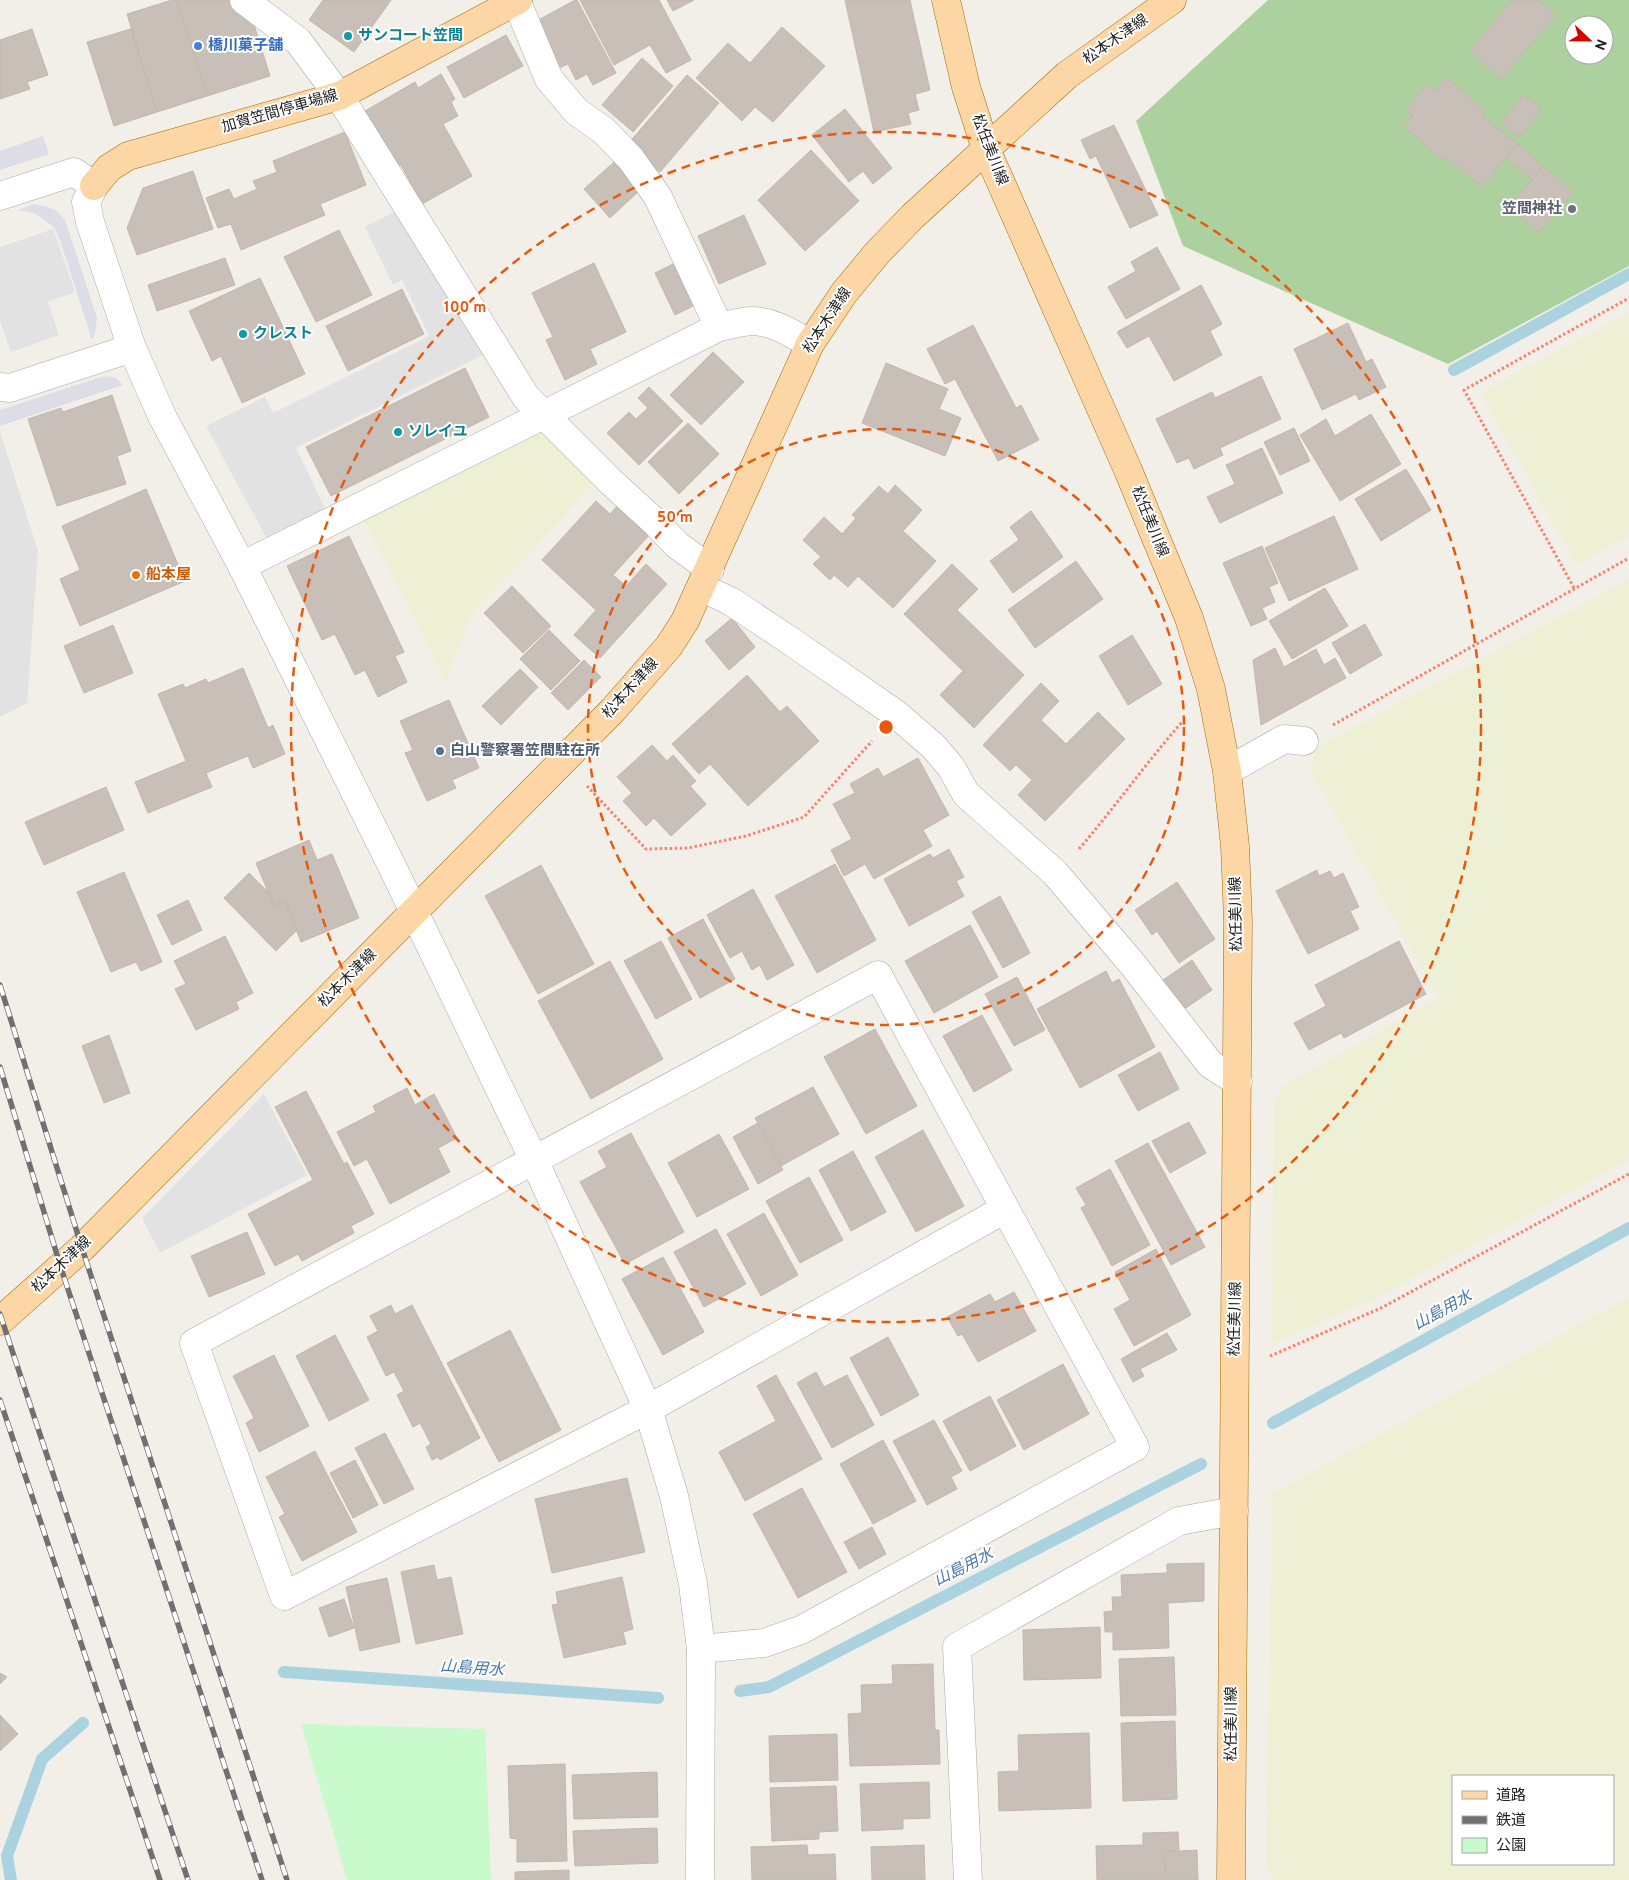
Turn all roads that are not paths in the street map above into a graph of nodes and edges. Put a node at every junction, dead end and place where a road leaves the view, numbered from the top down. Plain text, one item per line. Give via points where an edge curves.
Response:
1 (244, 0) edge
2 (517, 0) edge
3 (946, 0) edge
4 (1172, 0) edge
5 (339, 96) junction
6 (986, 149) junction
7 (94, 186) junction
8 (0, 196) edge
9 (719, 327) junction
10 (810, 344) junction
11 (132, 348) junction
12 (0, 387) edge
13 (542, 414) junction
14 (242, 566) junction
15 (705, 578) junction
16 (1304, 741) road end
17 (1227, 770) junction
18 (414, 912) junction
19 (1238, 1082) junction
20 (534, 1160) junction
21 (1006, 1209) junction
22 (0, 1321) edge
23 (648, 1409) junction
24 (1234, 1511) junction
25 (701, 1649) junction
26 (700, 1880) edge
27 (968, 1880) edge
28 (1231, 1880) edge

1 - 5 street via 298,41
2 - 5 main road, 加賀笠間停車場線
2 - 9 street via 549,79 576,111 604,131 631,159 658,197
3 - 6 main road, 松任美川線 via 966,87
4 - 6 main road, 松本木津線 via 1067,75
5 - 7 main road, 加賀笠間停車場線 via 128,156 109,168
5 - 13 street via 526,397
6 - 10 main road, 松本木津線 via 878,252 844,293
6 - 17 main road, 松任美川線 via 1128,470 1189,618 1211,689
7 - 8 street via 74,172
7 - 11 street via 86,202 90,222
9 - 10 street via 750,321 765,323 782,328
9 - 13 street
10 - 15 main road, 松本木津線
11 - 12 street via 10,388
11 - 14 street via 162,416
13 - 14 street
13 - 15 street via 656,523
14 - 18 street
15 - 18 main road, 松本木津線 via 669,646 613,710
15 - 19 street via 740,608 896,714 939,753 966,794 1055,873 1134,966 1210,1064
16 - 17 street via 1284,739
17 - 19 main road, 松任美川線 via 1238,921
18 - 20 street
18 - 22 main road, 松本木津線 via 82,1248
19 - 24 main road, 松任美川線
20 - 21 street via 878,975
20 - 23 street
20 - 23 street via 194,1343 284,1596
21 - 23 street
21 - 25 street via 1135,1447 801,1630 764,1643
23 - 25 street via 676,1505 694,1584
24 - 27 street via 1179,1522 956,1647
24 - 28 main road, 松任美川線
25 - 26 street

